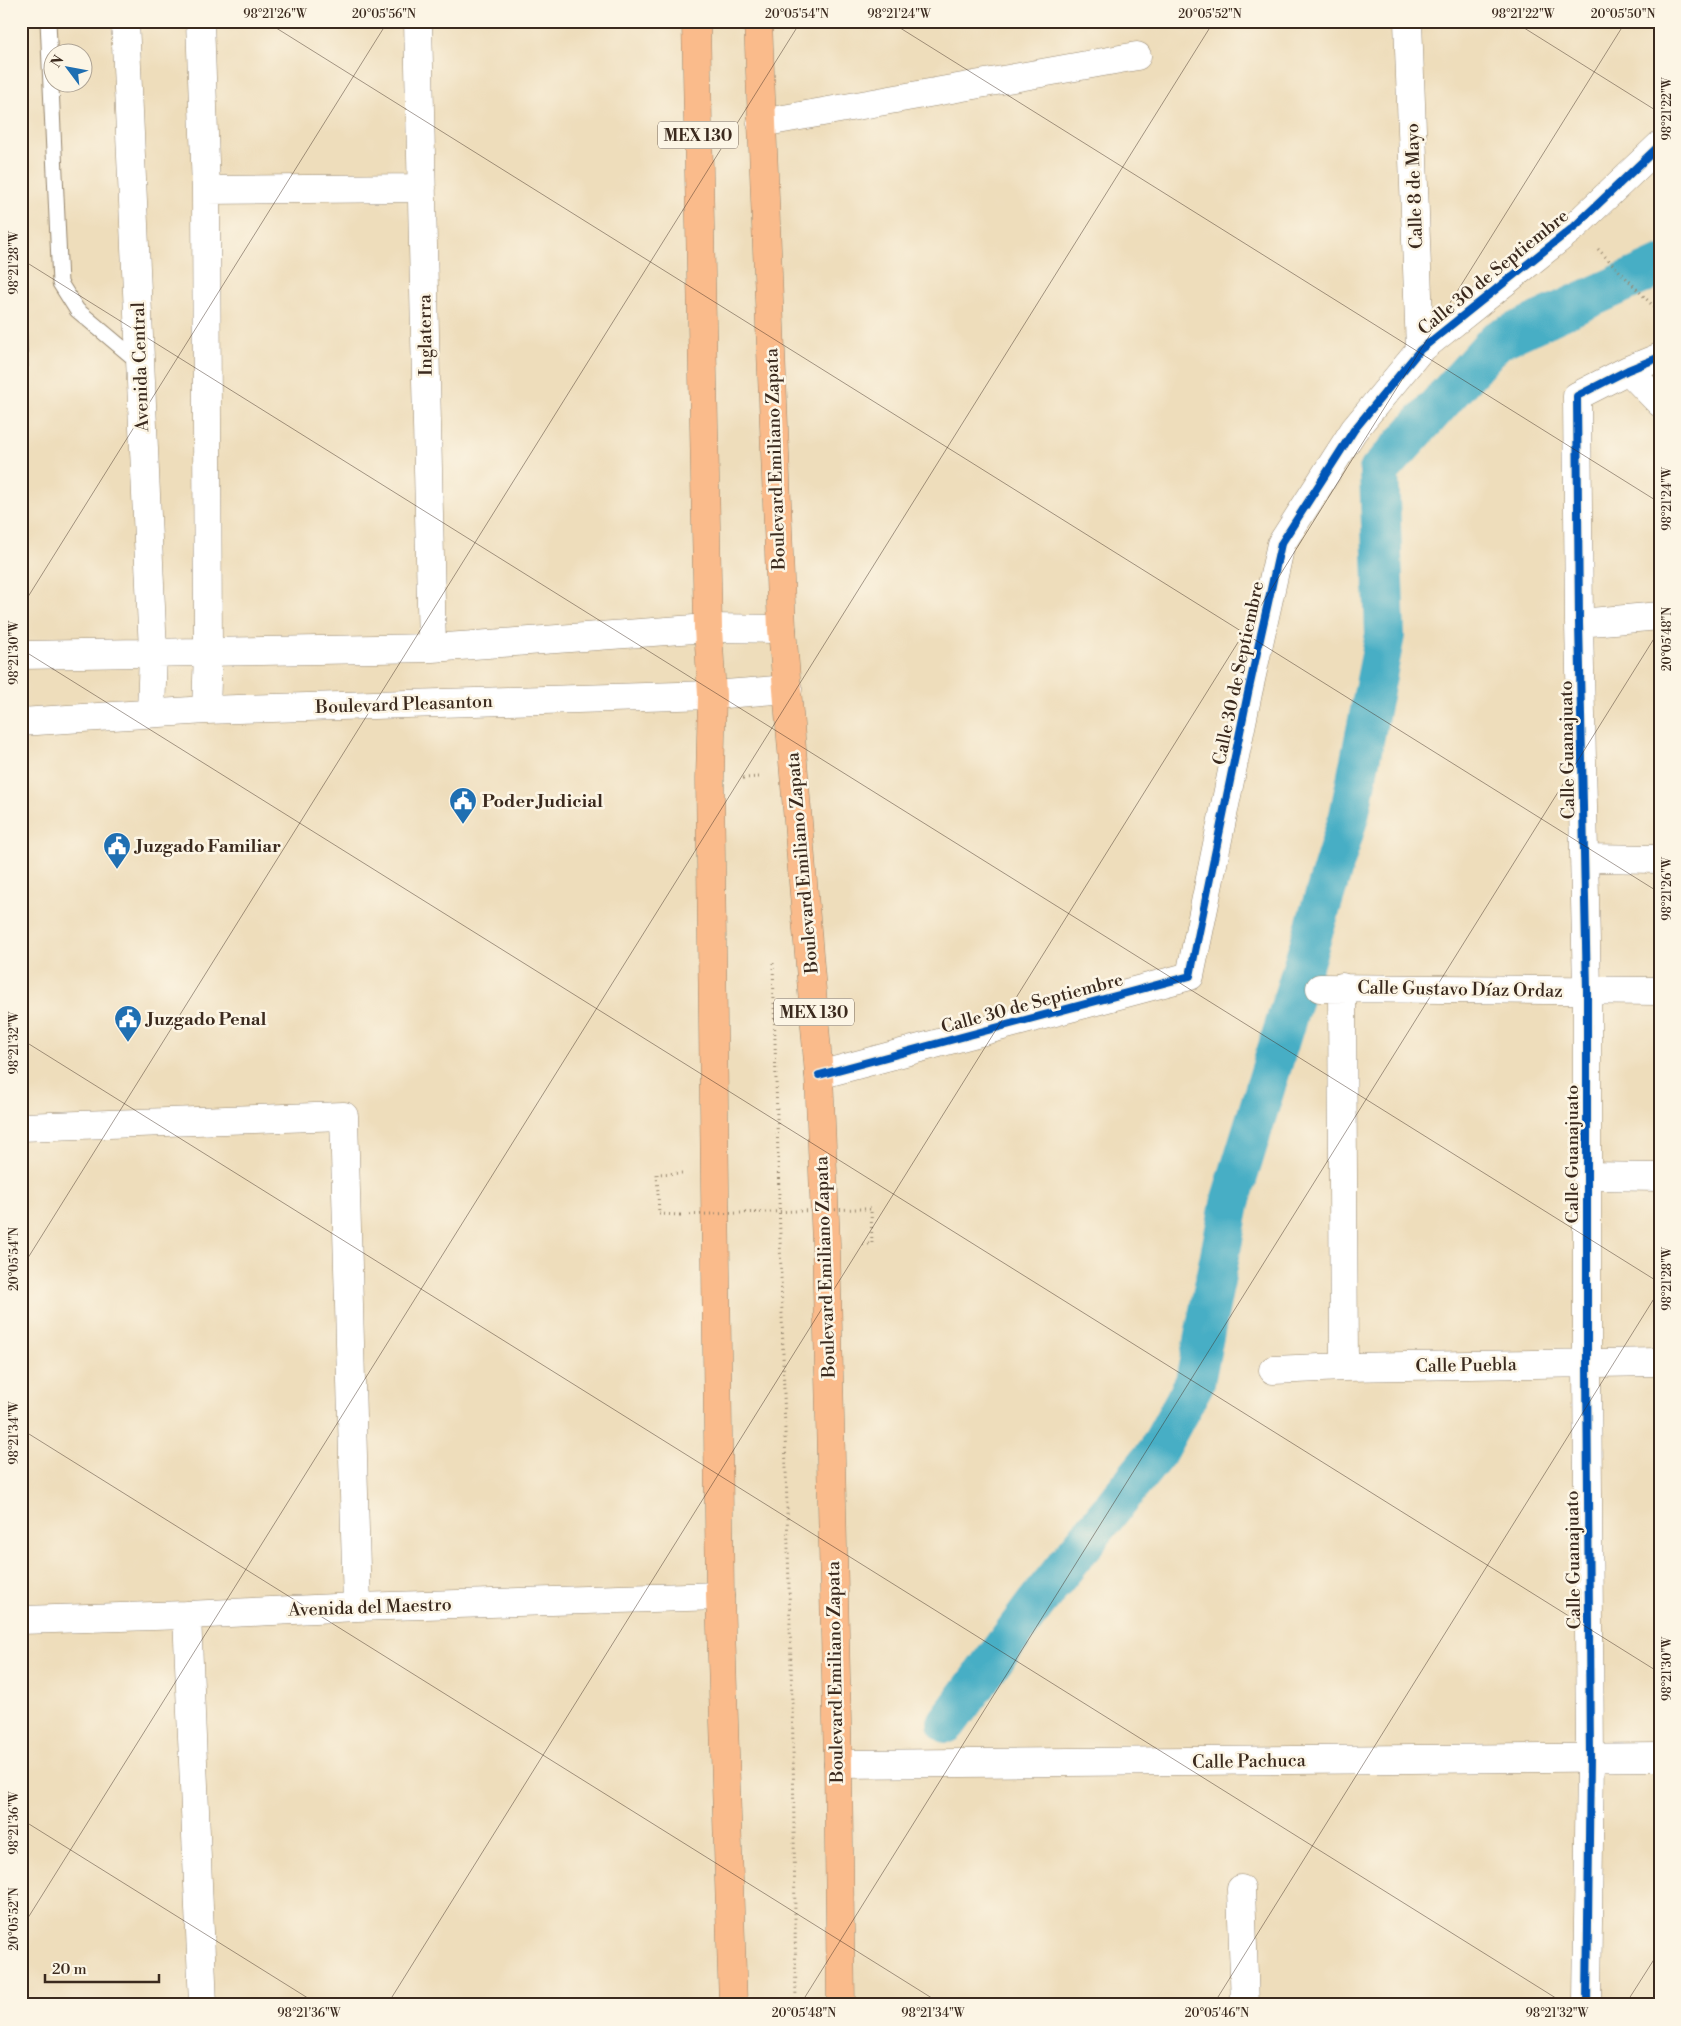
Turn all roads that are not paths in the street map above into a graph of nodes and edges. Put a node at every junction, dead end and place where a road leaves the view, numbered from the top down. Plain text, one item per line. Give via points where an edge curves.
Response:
1 (48, 21) edge
2 (125, 21) edge
3 (200, 21) edge
4 (418, 21) edge
5 (696, 21) edge
6 (758, 21) edge
7 (1408, 21) edge
8 (1137, 56) dead end
9 (761, 123) junction
10 (1660, 145) edge
11 (422, 188) junction
12 (206, 190) junction
13 (1420, 350) junction
14 (1660, 357) edge
15 (140, 363) junction
16 (1628, 370) junction
17 (1660, 403) edge
18 (1660, 616) edge
19 (1579, 622) junction
20 (708, 628) junction
21 (782, 629) junction
22 (432, 648) junction
23 (208, 651) junction
24 (153, 652) junction
25 (21, 655) edge
26 (788, 690) junction
27 (712, 696) junction
28 (206, 710) junction
29 (151, 712) junction
30 (21, 722) edge
31 (1584, 858) junction
32 (1660, 859) edge
33 (1587, 990) junction
34 (1660, 991) edge
35 (819, 1075) junction
36 (21, 1127) edge
37 (1587, 1176) junction
38 (1660, 1177) edge
39 (1660, 1362) edge
40 (1587, 1364) junction
41 (1344, 1367) junction
42 (1273, 1370) dead end
43 (720, 1596) junction
44 (357, 1607) junction
45 (187, 1616) junction
46 (21, 1620) edge
47 (1590, 1757) junction
48 (1660, 1757) edge
49 (838, 1764) junction
50 (1241, 1889) dead end
51 (202, 2005) edge
52 (733, 2005) edge
53 (840, 2005) edge
54 (1245, 2005) edge
55 (1587, 2005) edge

1 - 15 lane via 60,283 77,310
2 - 15 street, Avenida Central
3 - 12 street
4 - 11 street, Inglaterra
5 - 20 main road, MEX 130
6 - 9 main road, Boulevard Emiliano Zapata / MEX 130
7 - 13 street, Calle 8 de Mayo
8 - 9 street
9 - 21 main road, Boulevard Emiliano Zapata / MEX 130
10 - 13 street, Calle 30 de Septiembre via 1575,226
11 - 12 street
11 - 22 street, Inglaterra
12 - 23 street
13 - 35 street, Calle 30 de Septiembre via 1354,430 1281,544 1190,976
14 - 16 street, Calle Guanajuato
15 - 24 street, Avenida Central
16 - 17 street
16 - 19 street, Calle Guanajuato via 1577,396
18 - 19 street
19 - 31 street, Calle Guanajuato
20 - 21 street
20 - 22 street
20 - 27 main road, MEX 130
21 - 26 main road, Boulevard Emiliano Zapata / MEX 130
22 - 23 street
23 - 24 street
23 - 28 street
24 - 25 street
24 - 29 street, Avenida Central
26 - 27 street, Boulevard Pleasanton
26 - 35 main road, Boulevard Emiliano Zapata / MEX 130
27 - 28 street, Boulevard Pleasanton
27 - 43 main road, MEX 130 via 710,779
28 - 29 street, Boulevard Pleasanton
29 - 30 street, Boulevard Pleasanton
31 - 32 street
31 - 33 street, Calle Guanajuato
33 - 34 street, Calle Gustavo Díaz Ordaz
33 - 37 street, Calle Guanajuato
33 - 41 street, Calle Gustavo Díaz Ordaz via 1331,988
35 - 49 main road, Boulevard Emiliano Zapata / MEX 130
36 - 44 street via 344,1116
37 - 38 street
37 - 40 street, Calle Guanajuato
39 - 40 street, Calle Puebla
40 - 41 street, Calle Puebla
40 - 47 street, Calle Guanajuato
41 - 42 street, Calle Puebla
43 - 44 street, Avenida del Maestro
43 - 52 main road, MEX 130
44 - 45 street, Avenida del Maestro
45 - 46 street, Avenida del Maestro
45 - 51 street
47 - 48 street, Calle Pachuca
47 - 49 street, Calle Pachuca
47 - 55 street, Calle Guanajuato
49 - 53 main road, Boulevard Emiliano Zapata / MEX 130
50 - 54 street

